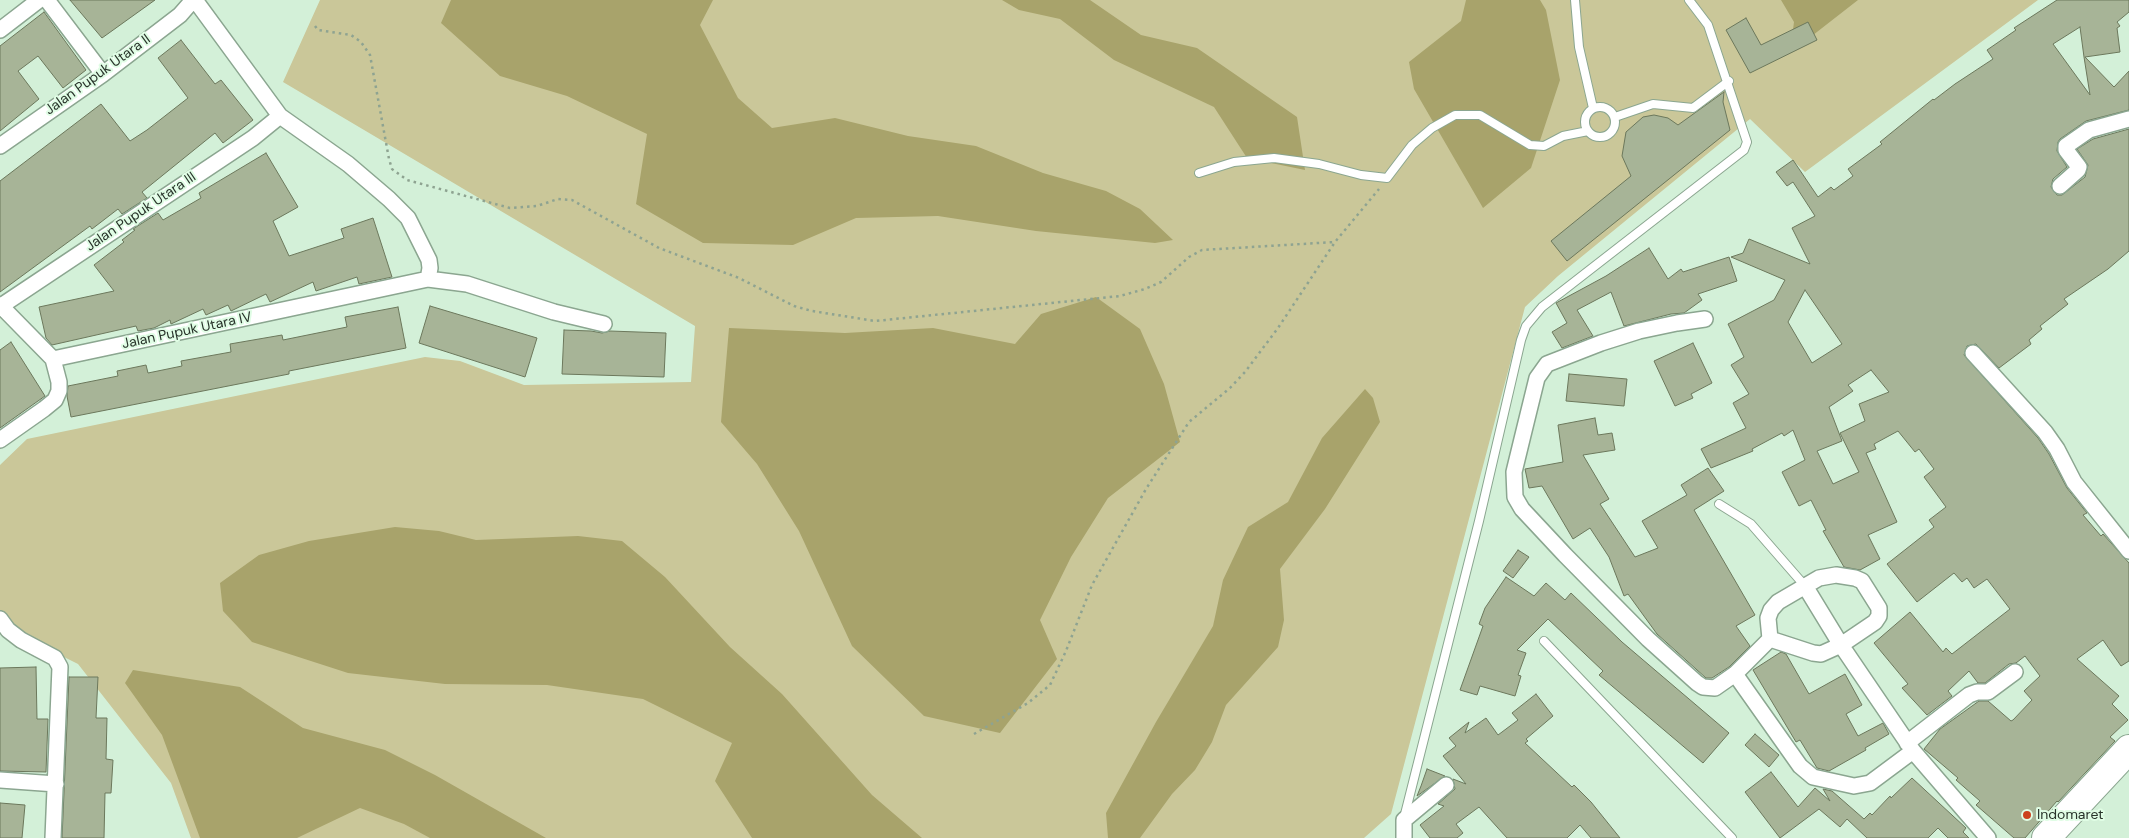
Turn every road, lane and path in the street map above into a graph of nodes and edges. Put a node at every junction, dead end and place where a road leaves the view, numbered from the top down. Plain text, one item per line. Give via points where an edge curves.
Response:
1 (39, 0) edge
2 (47, 0) edge
3 (194, 0) edge
4 (1575, 0) edge
5 (1688, 0) edge
6 (315, 26) dead end
7 (0, 30) edge
8 (104, 74) junction
9 (1728, 81) junction
10 (1593, 108) junction
11 (280, 116) junction
12 (1615, 117) junction
13 (2129, 119) edge
14 (1588, 131) junction
15 (0, 146) edge
16 (1199, 173) dead end
17 (1387, 178) junction
18 (2060, 186) dead end
19 (1335, 242) junction
20 (428, 278) junction
21 (0, 305) edge
22 (1705, 319) dead end
23 (604, 324) dead end
24 (1973, 353) dead end
25 (53, 359) junction
26 (0, 440) edge
27 (1720, 504) dead end
28 (2129, 551) edge
29 (1805, 586) junction
30 (0, 619) edge
31 (1770, 639) junction
32 (1544, 641) dead end
33 (1841, 644) junction
34 (2014, 672) dead end
35 (1735, 674) junction
36 (974, 734) dead end
37 (1910, 747) junction
38 (2129, 749) edge
39 (2129, 775) edge
40 (0, 780) edge
41 (56, 784) junction
42 (1446, 785) dead end
43 (1404, 820) junction
44 (53, 838) edge
45 (1404, 838) edge
46 (1732, 838) edge
47 (1988, 838) edge
48 (2046, 838) edge
49 (2070, 838) edge

1 - 7 street
2 - 8 street
3 - 8 street, Jalan Pupuk Utara II via 180,15
3 - 11 street
4 - 10 lane via 1579,47
5 - 9 lane via 1708,25
6 - 19 path via 318,30 351,35 370,54 389,159 392,169 407,180 510,208 572,200 660,248 812,311 875,321 1120,296 1161,282 1202,250
8 - 15 street, Jalan Pupuk Utara II
9 - 12 lane via 1694,108 1653,104
9 - 43 lane via 1747,142 1744,150 1542,307 1526,326
10 - 12 lane via 1610,110
10 - 14 lane via 1585,118
11 - 20 street via 348,164 408,218 429,260
11 - 21 street, Jalan Pupuk Utara III via 253,138
12 - 14 lane via 1614,129 1604,137
13 - 18 street via 2090,130 2066,146 2079,167
14 - 17 lane via 1564,136 1544,146 1530,145 1480,115 1455,115 1412,145
16 - 17 lane via 1234,162 1274,158
17 - 19 path
19 - 36 path via 1245,372 1189,422 1146,489 1092,585 1050,685 1028,703
20 - 23 street via 467,284
20 - 25 street, Jalan Pupuk Utara IV
21 - 25 street, Jalan Pupuk Utara III
22 - 35 street via 1639,331 1547,364 1537,378 1513,487 1522,509 1559,549 1648,639 1698,683 1715,688
24 - 28 street via 2049,436 2074,482
25 - 26 street via 59,382 55,400
27 - 29 lane via 1751,524
29 - 31 street via 1771,610 1768,618
29 - 33 street
29 - 33 street via 1819,578 1836,575 1855,578 1867,587 1879,608 1879,616
30 - 41 street via 21,640 55,658 60,667
31 - 33 street via 1816,654
31 - 35 street
32 - 46 lane
33 - 37 street
34 - 37 street via 1988,692 1969,696
35 - 37 street via 1800,766 1813,778 1854,786 1870,783
37 - 47 street
38 - 48 highway
39 - 49 highway
40 - 41 street
41 - 44 street
42 - 43 street
43 - 45 street

